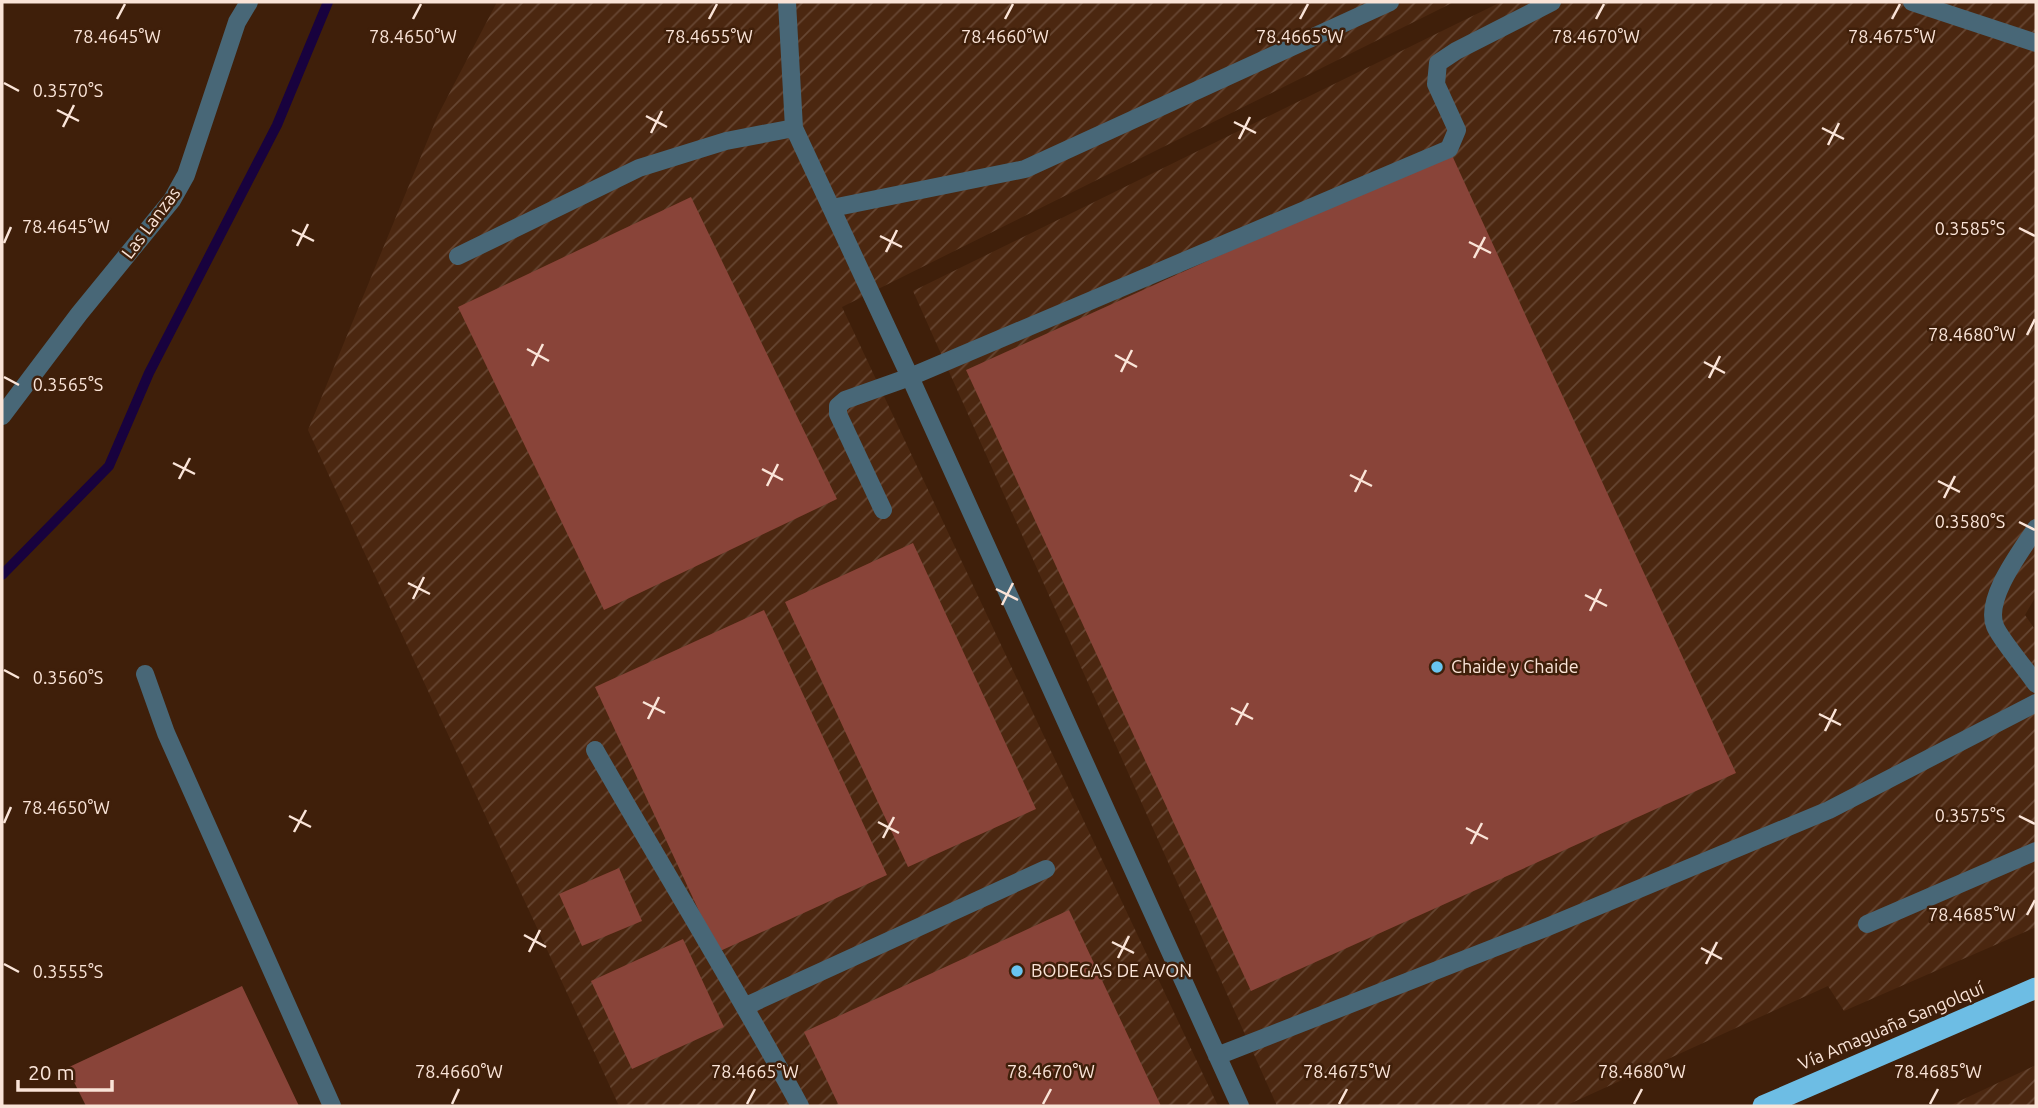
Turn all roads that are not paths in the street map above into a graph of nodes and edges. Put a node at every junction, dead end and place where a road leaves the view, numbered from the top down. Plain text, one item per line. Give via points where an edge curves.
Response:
1 (248, 2) edge
2 (787, 2) edge
3 (1390, 2) edge
4 (1552, 2) edge
5 (1912, 2) edge
6 (2036, 43) edge
7 (794, 128) junction
8 (832, 208) junction
9 (458, 256) dead end
10 (910, 377) junction
11 (2, 415) edge
12 (883, 510) dead end
13 (2036, 528) edge
14 (145, 674) dead end
15 (2036, 684) edge
16 (2036, 702) edge
17 (595, 750) dead end
18 (2036, 851) edge
19 (1046, 869) dead end
20 (1867, 924) dead end
21 (2036, 988) edge
22 (746, 1006) junction
23 (1217, 1056) junction
24 (332, 1106) edge
25 (800, 1106) edge
26 (1240, 1106) edge
27 (1763, 1106) edge

1 - 11 street, Las Lanzas via 237,22 186,175 172,200
2 - 7 street
3 - 8 street via 1025,169
4 - 10 street via 1438,63 1436,84 1457,130 1449,149
5 - 6 street
7 - 8 street
7 - 9 street via 726,141 639,168
8 - 10 street
10 - 12 street via 838,406
10 - 23 street
13 - 15 street via 2002,583 1994,602 1994,625
14 - 24 street via 166,733
16 - 23 street via 1829,810 1545,928
17 - 22 street
18 - 20 street
19 - 22 street
21 - 27 highway, Vía Amaguaña Sangolquí
22 - 25 street
23 - 26 street

